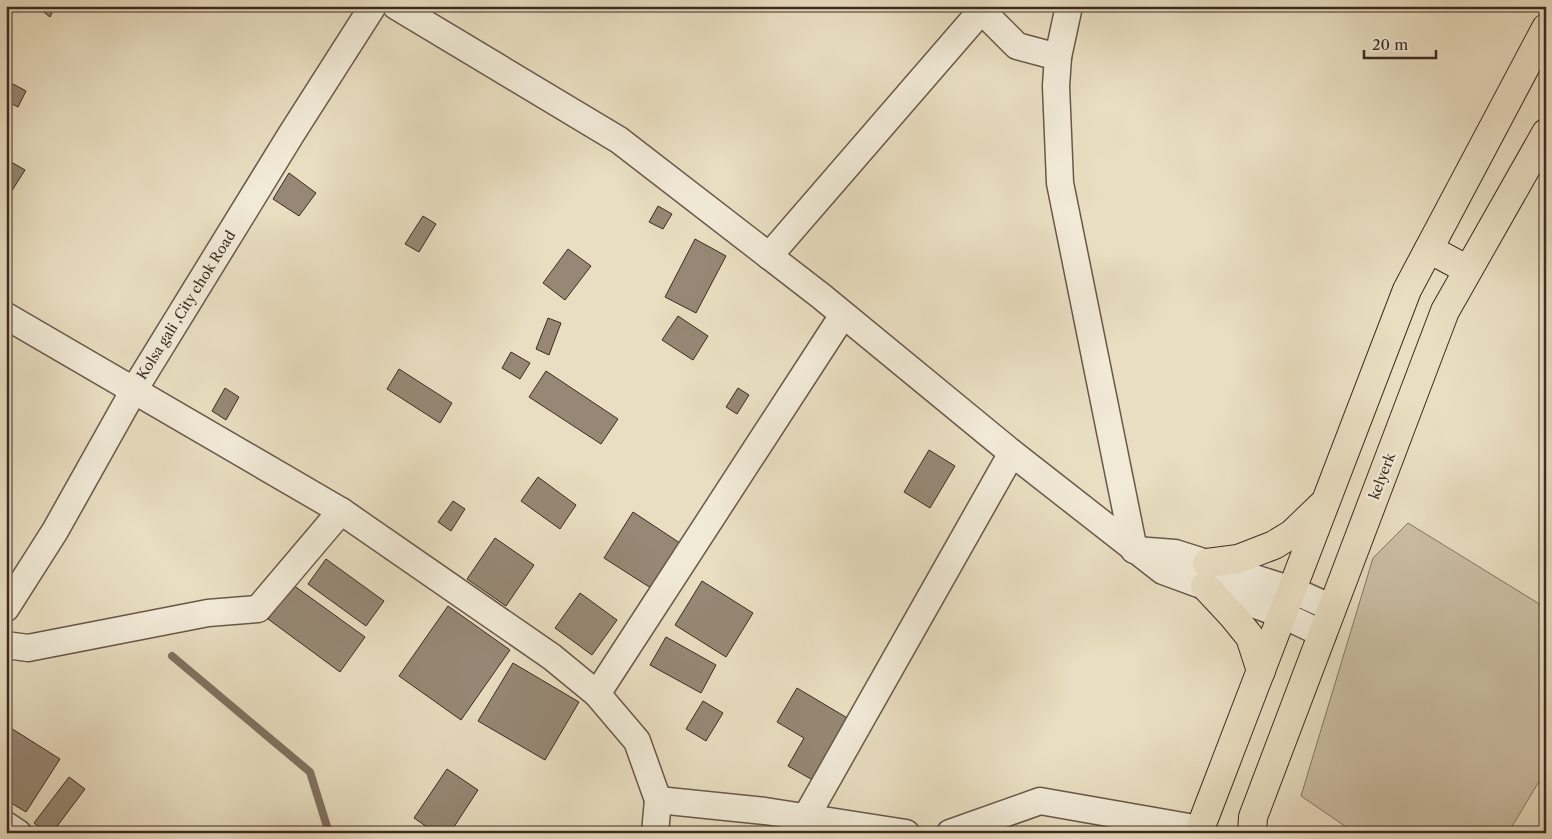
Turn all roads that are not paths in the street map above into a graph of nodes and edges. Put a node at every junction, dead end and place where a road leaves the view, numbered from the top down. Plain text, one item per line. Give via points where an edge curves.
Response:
1 (372, 6) edge
2 (396, 6) edge
3 (1068, 6) edge
4 (982, 8) edge
5 (1546, 28) edge
6 (1058, 57) junction
7 (1546, 133) edge
8 (1429, 249) junction
9 (768, 256) junction
10 (1468, 270) junction
11 (843, 315) junction
12 (6, 316) edge
13 (134, 390) junction
14 (1012, 453) junction
15 (1326, 501) junction
16 (341, 511) junction
17 (1134, 550) junction
18 (1206, 574) junction
19 (1292, 590) junction
20 (6, 608) edge
21 (1332, 608) junction
22 (1282, 615) junction
23 (1322, 634) junction
24 (6, 645) edge
25 (1261, 671) junction
26 (597, 694) junction
27 (658, 800) junction
28 (806, 817) junction
29 (6, 825) edge
30 (1200, 831) edge
31 (18, 833) edge
32 (655, 833) edge
33 (906, 833) edge
34 (950, 833) edge
35 (1252, 833) edge

1 - 13 street, Kolsa gali ,City chok Road
2 - 9 street via 619,140
3 - 6 street
4 - 6 street via 1017,46
4 - 9 street
5 - 8 main road
6 - 17 street via 1060,183
7 - 10 main road, kelyerk
8 - 10 main road
8 - 15 main road via 1407,290
9 - 11 street
10 - 21 main road, kelyerk via 1445,311
11 - 14 street
11 - 26 street
12 - 13 street
13 - 16 street
13 - 20 street, Kolsa gali ,City chok Road via 55,531
14 - 17 street
14 - 28 street
15 - 18 main road via 1292,534 1274,545
15 - 19 main road
16 - 24 street via 258,609 208,613 28,648
16 - 26 street via 552,656
17 - 18 street via 1162,571
18 - 19 street
18 - 22 street
18 - 25 main road via 1250,637
19 - 21 street
19 - 22 main road
21 - 23 main road, kelyerk
22 - 23 street
22 - 25 main road
23 - 35 main road, kelyerk via 1253,817
25 - 30 main road
26 - 27 street via 637,741
27 - 28 street
27 - 32 street
28 - 33 street
29 - 31 street
30 - 34 street via 1040,801

